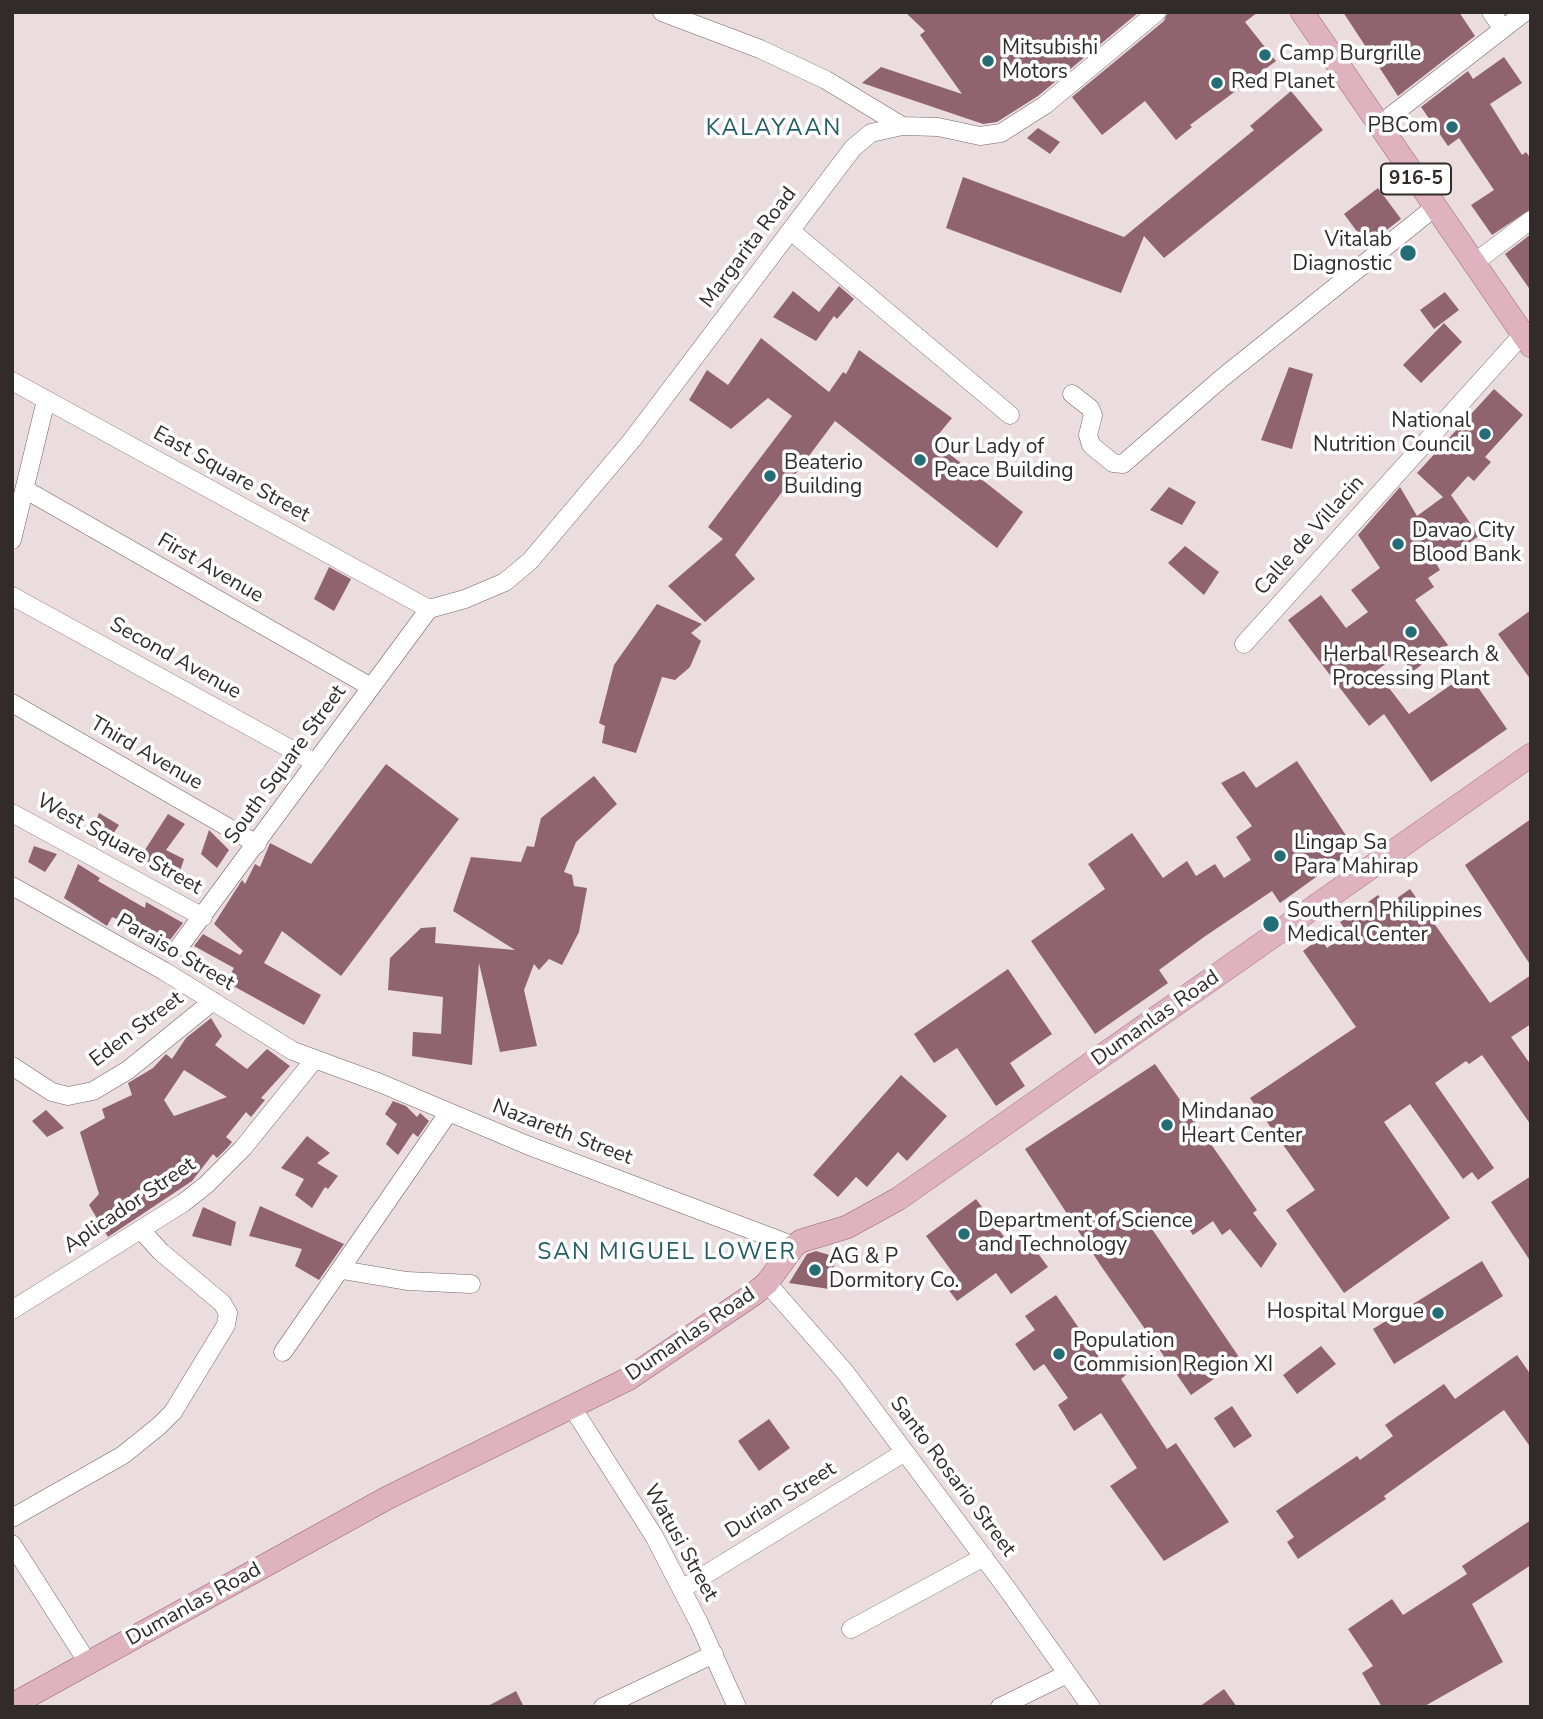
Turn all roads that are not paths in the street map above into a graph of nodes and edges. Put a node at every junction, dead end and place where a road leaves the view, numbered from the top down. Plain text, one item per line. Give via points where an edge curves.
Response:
1 (662, 12) edge
2 (1157, 12) edge
3 (1301, 12) edge
4 (1491, 12) edge
5 (1525, 12) edge
6 (1503, 30) junction
7 (1379, 125) junction
8 (902, 126) junction
9 (1435, 207) junction
10 (1531, 220) edge
11 (791, 231) junction
12 (1474, 263) junction
13 (1527, 340) edge
14 (12, 381) edge
15 (1072, 394) dead end
16 (46, 400) junction
17 (1010, 415) dead end
18 (26, 490) junction
19 (12, 540) edge
20 (12, 596) edge
21 (429, 608) junction
22 (1244, 644) dead end
23 (371, 687) junction
24 (12, 704) edge
25 (1531, 755) edge
26 (316, 763) junction
27 (12, 813) edge
28 (257, 844) junction
29 (12, 886) edge
30 (203, 917) junction
31 (179, 947) dead end
32 (213, 1001) junction
33 (314, 1060) junction
34 (12, 1066) edge
35 (449, 1112) junction
36 (141, 1230) junction
37 (794, 1246) junction
38 (342, 1270) junction
39 (767, 1283) junction
40 (471, 1284) dead end
41 (12, 1310) edge
42 (283, 1352) dead end
43 (572, 1408) junction
44 (905, 1452) junction
45 (12, 1518) edge
46 (12, 1544) edge
47 (984, 1557) junction
48 (682, 1589) junction
49 (851, 1629) dead end
50 (714, 1654) junction
51 (88, 1663) junction
52 (1067, 1674) junction
53 (12, 1705) edge
54 (603, 1707) edge
55 (737, 1707) edge
56 (1000, 1707) edge
57 (1091, 1707) edge

1 - 8 street via 826,80
2 - 8 street, Margarita Road via 1045,105 1001,134 981,136 938,127
3 - 7 main road, 916-5
4 - 6 street
5 - 6 street
6 - 7 street
7 - 9 main road, 916-5
8 - 11 street, Margarita Road via 872,133 853,148
9 - 12 main road, 916-5
9 - 15 street via 1123,464 1114,463 1091,446 1088,435 1094,415
10 - 12 street
11 - 17 street
11 - 21 street, Margarita Road via 632,440 530,561 505,582
12 - 13 main road, 916-5
13 - 22 street, Calle de Villacin
14 - 16 street, East Square Street
16 - 18 street
16 - 21 street, East Square Street
18 - 19 street
18 - 23 street, First Avenue
20 - 26 street, Second Avenue
21 - 23 street, South Square Street
23 - 26 street, South Square Street
24 - 28 street, Third Avenue
25 - 37 main road, Dumanlas Road via 898,1199 847,1227
26 - 28 street, South Square Street
27 - 30 street, West Square Street
28 - 30 street, South Square Street
29 - 32 street, Paraiso Street
30 - 31 street, South Square Street
32 - 33 street, Paraiso Street
32 - 34 street, Eden Street via 128,1070 93,1091 68,1096 52,1092
33 - 35 street, Nazareth Street
33 - 36 street, Aplicador Street via 221,1171
35 - 37 street, Nazareth Street
35 - 38 street
36 - 41 street, Aplicador Street
36 - 45 street via 222,1303 228,1313 226,1325 173,1412 159,1426 123,1455
37 - 39 main road, Dumanlas Road
38 - 40 street via 407,1281
38 - 42 street
39 - 43 main road, Dumanlas Road via 628,1379
39 - 44 street, Santo Rosario Street
43 - 48 street, Watusi Street via 654,1536
43 - 51 main road, Dumanlas Road via 400,1491
44 - 47 street, Santo Rosario Street
44 - 48 street, Durian Street
46 - 51 street
47 - 49 street
47 - 52 street, Santo Rosario Street
48 - 50 street, Watusi Street
50 - 54 street
50 - 55 street, Watusi Street
51 - 53 main road, Dumanlas Road
52 - 56 street
52 - 57 street, Santo Rosario Street

